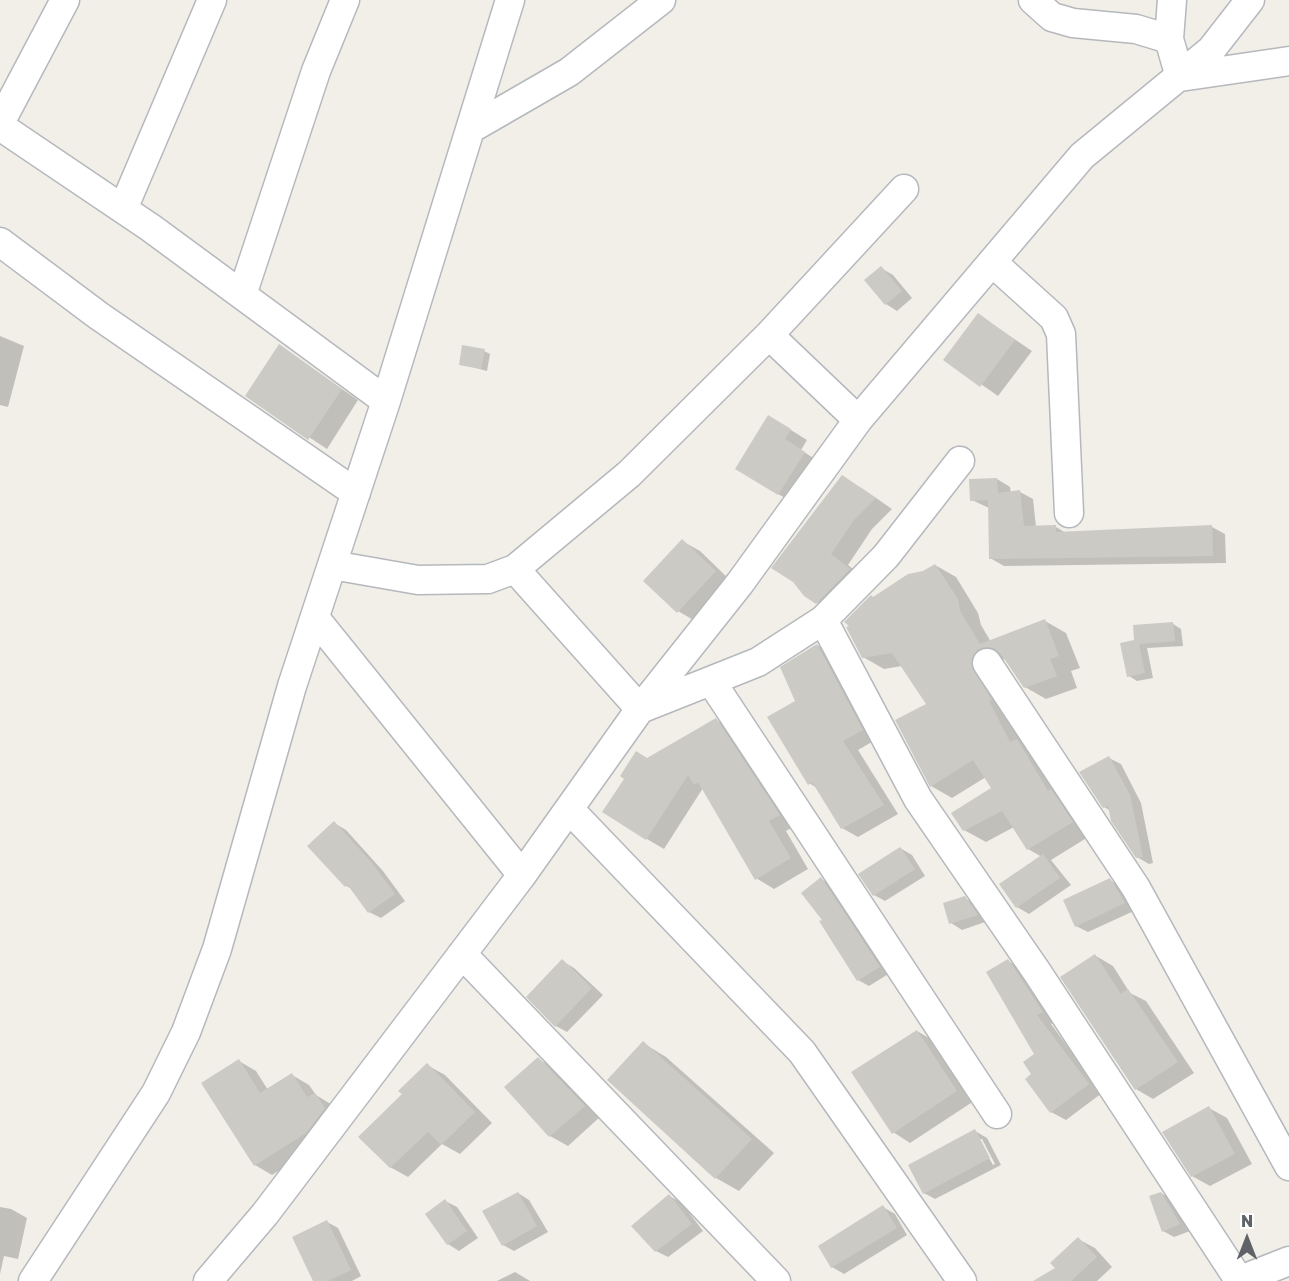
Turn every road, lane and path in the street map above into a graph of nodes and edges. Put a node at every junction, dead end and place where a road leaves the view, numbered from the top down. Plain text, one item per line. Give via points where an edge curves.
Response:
1 (65, 0) edge
2 (212, 0) edge
3 (345, 0) edge
4 (510, 0) edge
5 (661, 0) edge
6 (1033, 0) edge
7 (1172, 0) edge
8 (1250, 0) edge
9 (1169, 39) junction
10 (1289, 61) edge
11 (1180, 77) junction
12 (0, 124) edge
13 (472, 128) junction
14 (904, 189) dead end
15 (123, 209) junction
16 (0, 242) edge
17 (992, 262) junction
18 (242, 295) junction
19 (769, 335) junction
20 (386, 401) junction
21 (858, 420) junction
22 (960, 461) dead end
23 (356, 493) junction
24 (1069, 513) dead end
25 (332, 566) junction
26 (515, 569) junction
27 (315, 618) junction
28 (823, 620) junction
29 (987, 663) dead end
30 (711, 681) junction
31 (640, 709) junction
32 (569, 809) junction
33 (522, 875) junction
34 (462, 954) junction
35 (997, 1114) dead end
36 (1289, 1166) edge
37 (1289, 1261) edge
38 (33, 1281) edge
39 (208, 1281) edge
40 (777, 1281) edge
41 (962, 1281) edge
42 (1239, 1281) edge

1 - 12 street
2 - 15 street
3 - 18 street via 316,71
4 - 13 street
5 - 13 street via 569,72
6 - 9 street via 1052,17 1136,29
7 - 9 street
8 - 11 street via 1211,50
9 - 11 street
10 - 11 street
11 - 17 street via 1082,156
12 - 15 street
13 - 20 street
14 - 19 street
15 - 18 street
16 - 23 street via 99,316
17 - 21 street
17 - 24 street via 1054,318 1061,334
18 - 20 street
19 - 21 street
19 - 26 street via 629,474
20 - 23 street
21 - 31 street via 740,583
22 - 28 street via 886,556
23 - 25 street
25 - 26 street via 418,580 488,579
25 - 27 street
26 - 31 street
27 - 33 street
27 - 38 street via 217,950 186,1032 143,1113
28 - 30 street via 758,662
28 - 42 street via 918,799 1037,972
29 - 36 street via 1136,888
30 - 31 street
30 - 35 street
31 - 32 street
32 - 33 street
32 - 41 street via 802,1052
33 - 34 street
34 - 39 street via 265,1214
34 - 40 street
37 - 42 street

